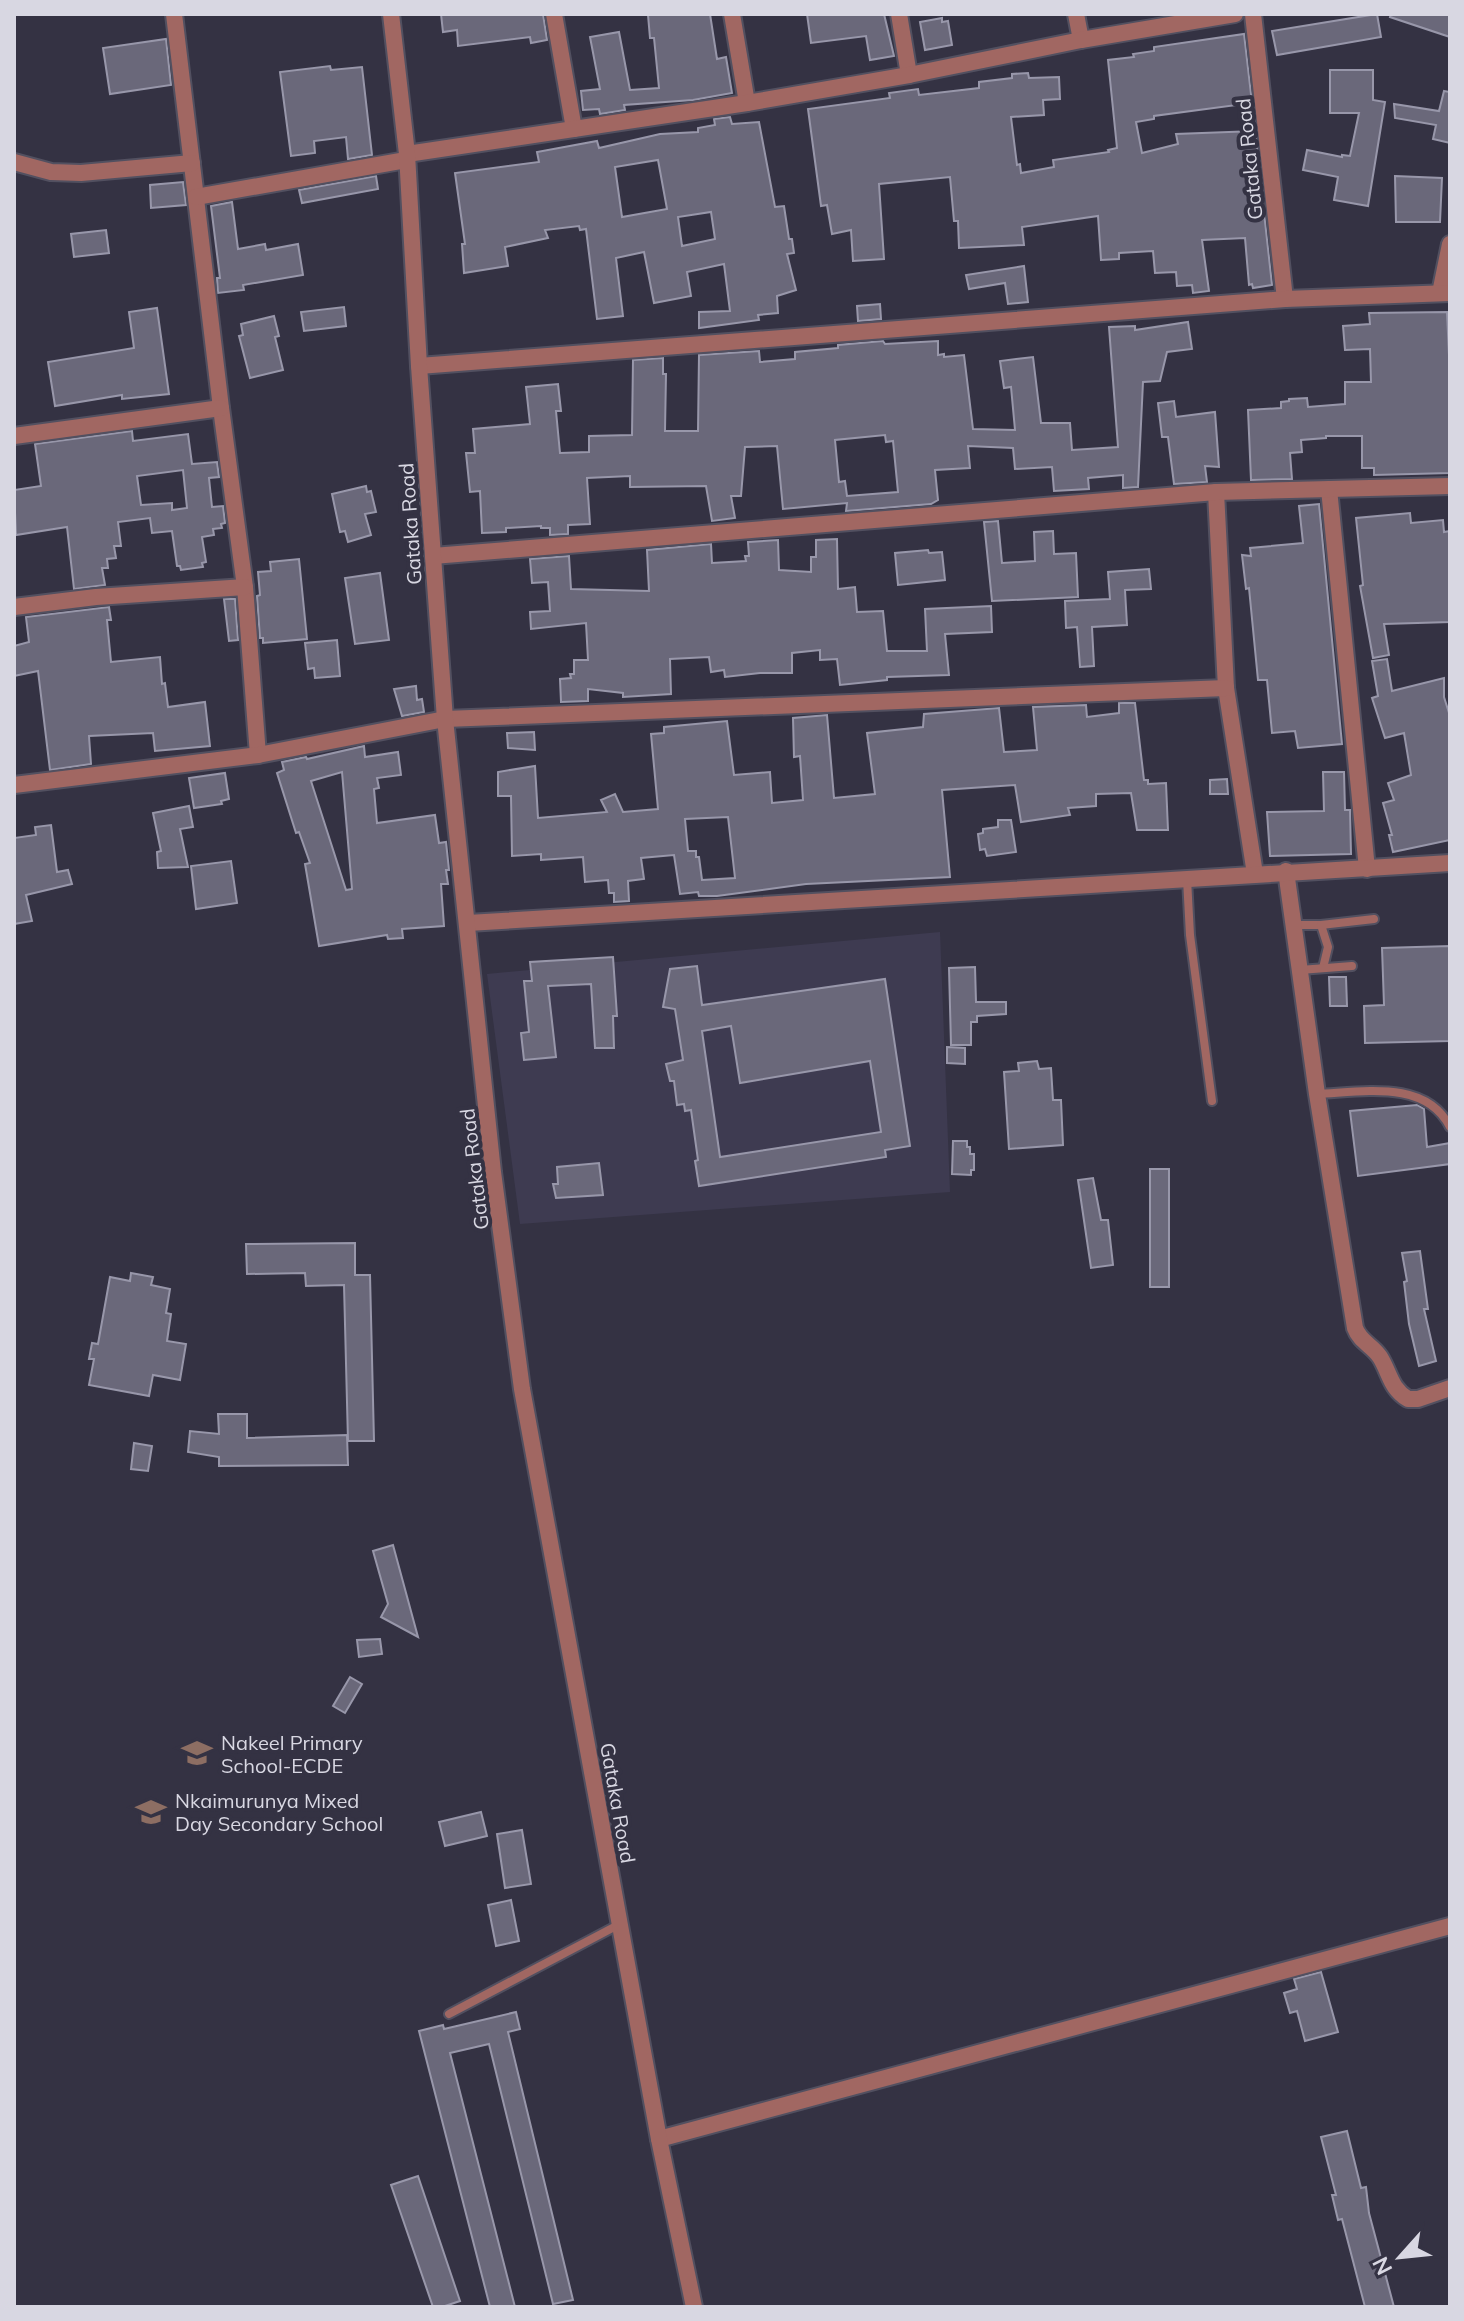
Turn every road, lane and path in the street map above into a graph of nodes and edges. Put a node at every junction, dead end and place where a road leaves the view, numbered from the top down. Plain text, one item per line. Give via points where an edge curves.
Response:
1 (174, 14) edge
2 (391, 14) edge
3 (554, 14) edge
4 (732, 14) edge
5 (899, 14) edge
6 (1076, 14) edge
7 (1235, 14) edge
8 (1253, 14) edge
9 (1081, 40) junction
10 (909, 75) junction
11 (747, 103) junction
12 (574, 129) junction
13 (407, 157) junction
14 (14, 162) edge
15 (192, 163) junction
16 (196, 197) junction
17 (1450, 244) edge
18 (1445, 293) edge
19 (1285, 299) junction
20 (419, 366) junction
21 (221, 408) junction
22 (14, 436) edge
23 (1450, 486) edge
24 (1329, 489) junction
25 (1216, 492) junction
26 (433, 556) junction
27 (245, 587) junction
28 (14, 607) edge
29 (1226, 688) junction
30 (445, 719) junction
31 (258, 755) junction
32 (14, 785) edge
33 (1450, 863) edge
34 (1367, 869) junction
35 (1286, 871) junction
36 (1255, 874) junction
37 (1187, 879) junction
38 (1374, 919) dead end
39 (468, 923) junction
40 (1294, 925) junction
41 (1321, 925) junction
42 (1352, 966) dead end
43 (1323, 968) junction
44 (1300, 970) junction
45 (1317, 1094) junction
46 (1212, 1101) dead end
47 (1450, 1127) edge
48 (1450, 1388) edge
49 (620, 1924) junction
50 (1450, 1926) edge
51 (449, 2014) dead end
52 (659, 2139) junction
53 (694, 2307) edge

1 - 15 street
2 - 13 street, Gataka Road
3 - 12 street
4 - 11 street
5 - 10 street
6 - 9 street
7 - 9 street
8 - 19 street, Gataka Road
9 - 10 street
10 - 11 street
11 - 12 street
12 - 13 street
13 - 16 street
13 - 20 street, Gataka Road
14 - 15 street via 81,173
15 - 16 street
16 - 21 street
17 - 18 street
18 - 19 street
19 - 20 street
20 - 26 street, Gataka Road
21 - 22 street
21 - 27 street
23 - 24 street
24 - 25 street
24 - 34 street
25 - 26 street
25 - 29 street
26 - 30 street, Gataka Road
27 - 28 street
27 - 31 street
29 - 30 street
29 - 36 street
30 - 31 street
30 - 39 street, Gataka Road
31 - 32 street
33 - 34 street
34 - 35 street
35 - 36 street
35 - 40 street
36 - 37 street
37 - 39 street
37 - 46 lane
38 - 41 lane
39 - 49 street, Gataka Road via 522,1389
40 - 41 lane
40 - 44 street
41 - 43 lane via 1328,947
42 - 43 lane
43 - 44 lane
44 - 45 street
45 - 47 lane via 1409,1093 1431,1103
45 - 48 street via 1358,1335 1408,1399
49 - 51 lane
49 - 52 street, Gataka Road
50 - 52 street
52 - 53 street, Gataka Road

